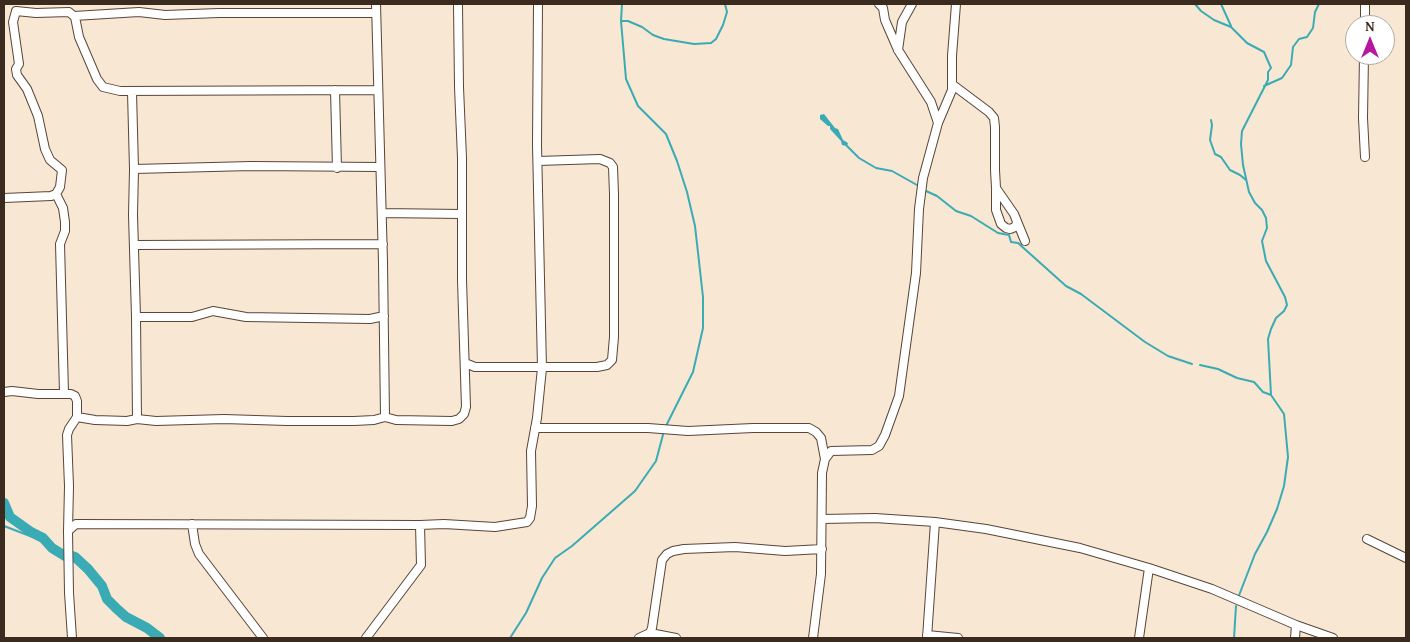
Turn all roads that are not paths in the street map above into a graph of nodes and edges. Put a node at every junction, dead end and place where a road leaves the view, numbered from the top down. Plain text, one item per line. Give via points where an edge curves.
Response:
1 (220, 4) edge
2 (297, 4) edge
3 (376, 4) edge
4 (458, 4) edge
5 (538, 4) edge
6 (879, 4) edge
7 (912, 4) edge
8 (956, 4) edge
9 (140, 8) edge
10 (219, 13) junction
11 (298, 13) junction
12 (376, 13) junction
13 (74, 16) junction
14 (898, 50) junction
15 (1364, 65) edge
16 (953, 85) junction
17 (335, 90) junction
18 (378, 90) junction
19 (132, 92) junction
20 (938, 123) junction
21 (1365, 157) dead end
22 (538, 161) junction
23 (380, 167) junction
24 (337, 168) junction
25 (134, 169) junction
26 (996, 188) junction
27 (56, 194) junction
28 (4, 198) edge
29 (382, 213) junction
30 (461, 214) junction
31 (1017, 223) junction
32 (1025, 241) dead end
33 (383, 244) junction
34 (134, 245) junction
35 (384, 316) junction
36 (136, 317) junction
37 (465, 363) junction
38 (542, 368) junction
39 (4, 392) edge
40 (64, 393) junction
41 (77, 417) junction
42 (385, 417) junction
43 (137, 419) junction
44 (535, 428) junction
45 (825, 459) junction
46 (822, 519) junction
47 (935, 522) junction
48 (192, 524) junction
49 (420, 525) junction
50 (68, 531) junction
51 (1366, 539) dead end
52 (822, 549) junction
53 (1406, 558) edge
54 (1149, 568) junction
55 (1296, 625) junction
56 (650, 632) junction
57 (927, 637) edge
58 (72, 638) edge
59 (263, 638) edge
60 (366, 638) edge
61 (639, 638) edge
62 (676, 638) edge
63 (813, 638) edge
64 (958, 638) edge
65 (1139, 638) edge
66 (1295, 638) edge
67 (1333, 638) edge

1 - 10 street
2 - 11 street
3 - 12 street
4 - 30 street
5 - 22 street
6 - 14 street
7 - 14 street via 904,18
8 - 16 street
9 - 10 street via 165,15
9 - 13 street
10 - 11 street
11 - 12 street
12 - 18 street
13 - 19 street via 79,36 103,87
13 - 27 street via 69,12 16,11 13,22 19,64 17,75 27,89 38,116 44,148 50,160 62,170
14 - 20 street via 931,102
15 - 21 street
16 - 20 street via 951,97
16 - 26 street via 994,118
17 - 18 street
17 - 19 street
17 - 24 street
18 - 23 street
19 - 25 street
20 - 45 street via 918,209 916,273 899,396 879,446 872,450 838,450
22 - 38 street
22 - 38 street via 610,162 614,194 612,360 597,368
23 - 24 street
23 - 29 street
24 - 25 street
25 - 34 street
26 - 31 street
26 - 31 street via 996,210 1001,224 1010,229
27 - 28 street
27 - 40 street via 65,222 60,244
29 - 30 street
29 - 33 street
30 - 37 street
31 - 32 street
33 - 34 street
33 - 35 street
34 - 36 street
35 - 36 street via 246,317 213,311 192,317
35 - 42 street
36 - 43 street
37 - 38 street via 474,367
37 - 42 street via 466,407 459,420 396,420
38 - 44 street
39 - 40 street
40 - 41 street via 75,396
41 - 43 street
41 - 50 street via 67,435
42 - 43 street via 354,421 224,418 156,422
44 - 45 street via 688,431 809,428 821,438
44 - 49 street via 531,450 532,506 527,522 495,527
45 - 46 street
46 - 47 street
46 - 52 street
47 - 54 street via 1080,548
47 - 57 street
48 - 49 street
48 - 50 street via 76,524
48 - 59 street via 199,554
49 - 60 street via 421,565
50 - 58 street
51 - 53 street
52 - 56 street via 785,551 735,547 673,551 662,560
52 - 63 street
54 - 55 street via 1212,589
54 - 65 street
55 - 66 street
55 - 67 street
56 - 61 street
56 - 62 street
57 - 64 street

